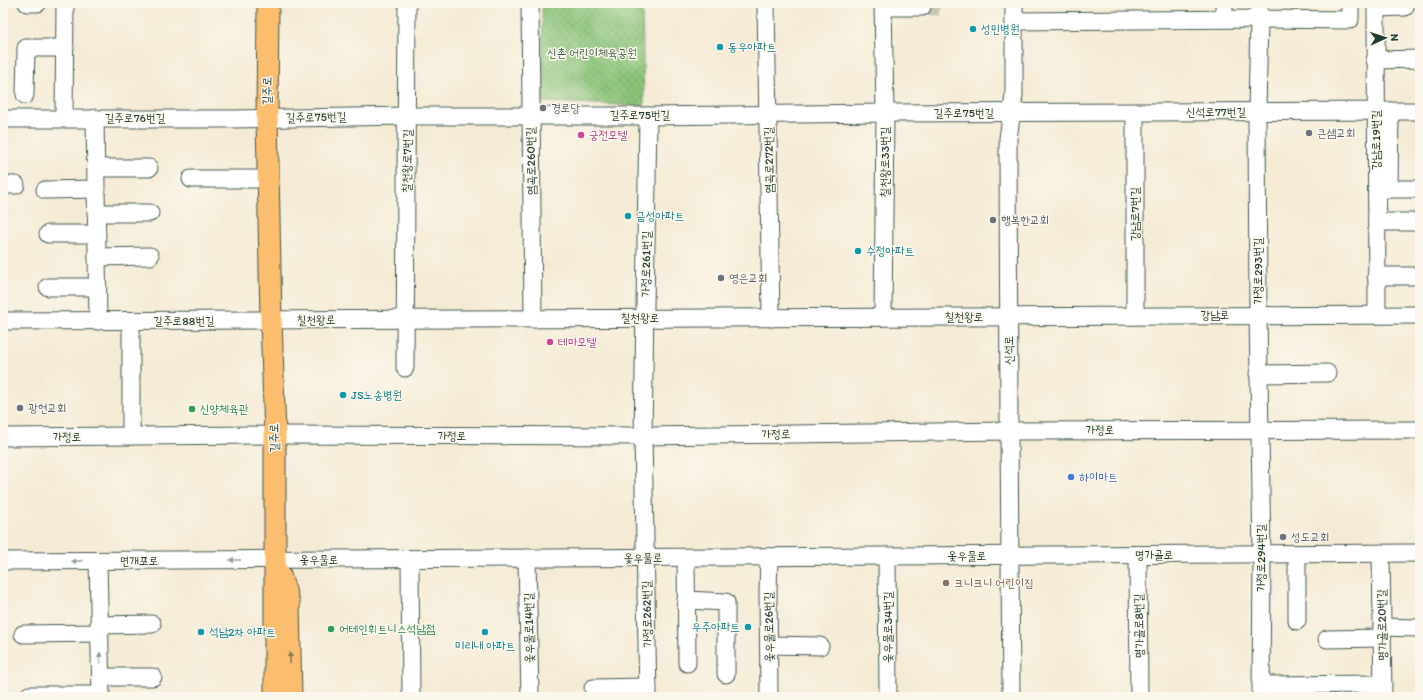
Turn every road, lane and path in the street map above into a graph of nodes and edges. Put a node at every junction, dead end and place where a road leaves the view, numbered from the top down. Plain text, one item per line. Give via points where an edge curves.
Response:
1 (27, 3) edge
2 (38, 3) edge
3 (65, 3) edge
4 (268, 3) edge
5 (407, 3) edge
6 (530, 3) edge
7 (766, 3) edge
8 (1014, 3) edge
9 (1350, 3) edge
10 (883, 5) edge
11 (1376, 5) edge
12 (922, 7) dead end
13 (1405, 7) dead end
14 (1224, 11) edge
15 (1259, 11) edge
16 (1014, 21) junction
17 (64, 48) junction
18 (1420, 59) edge
19 (1375, 60) junction
20 (25, 95) dead end
21 (1383, 111) junction
22 (1420, 111) edge
23 (1135, 112) junction
24 (1257, 112) junction
25 (885, 113) junction
26 (1012, 113) junction
27 (768, 114) junction
28 (408, 116) junction
29 (530, 116) junction
30 (648, 116) junction
31 (267, 117) junction
32 (64, 118) junction
33 (95, 118) junction
34 (3, 119) edge
35 (96, 168) junction
36 (149, 168) dead end
37 (268, 179) junction
38 (191, 180) dead end
39 (96, 189) junction
40 (1383, 189) junction
41 (1420, 189) edge
42 (45, 190) dead end
43 (96, 213) junction
44 (150, 213) dead end
45 (1384, 222) dead end
46 (1420, 222) edge
47 (48, 234) dead end
48 (97, 234) junction
49 (150, 256) dead end
50 (97, 257) junction
51 (1376, 276) junction
52 (1420, 276) edge
53 (48, 287) dead end
54 (98, 287) junction
55 (1258, 315) junction
56 (1377, 315) junction
57 (1420, 315) edge
58 (1009, 316) junction
59 (1135, 316) junction
60 (883, 317) junction
61 (645, 318) junction
62 (771, 318) junction
63 (405, 319) junction
64 (533, 319) junction
65 (271, 320) junction
66 (3, 321) edge
67 (98, 321) junction
68 (131, 321) junction
69 (405, 368) dead end
70 (1327, 373) dead end
71 (1258, 374) junction
72 (1009, 430) junction
73 (1259, 430) junction
74 (1420, 430) edge
75 (275, 435) junction
76 (131, 436) junction
77 (643, 436) junction
78 (3, 437) edge
79 (1381, 553) junction
80 (1420, 553) edge
81 (1297, 554) junction
82 (1138, 555) junction
83 (1262, 555) junction
84 (887, 556) junction
85 (1011, 556) junction
86 (769, 557) junction
87 (527, 558) junction
88 (686, 558) junction
89 (410, 559) junction
90 (645, 559) junction
91 (274, 560) junction
92 (3, 561) edge
93 (98, 561) junction
94 (686, 600) junction
95 (1297, 621) dead end
96 (152, 624) dead end
97 (1416, 628) dead end
98 (100, 629) junction
99 (1382, 633) junction
100 (23, 634) dead end
101 (1328, 639) dead end
102 (769, 645) junction
103 (820, 646) dead end
104 (688, 663) dead end
105 (726, 674) dead end
106 (101, 677) junction
107 (153, 677) dead end
108 (593, 688) dead end
109 (1383, 690) edge
110 (1261, 691) edge
111 (648, 692) edge
112 (101, 696) edge
113 (29, 697) edge
114 (261, 697) edge
115 (275, 697) edge
116 (291, 697) edge
117 (411, 697) edge
118 (530, 697) edge
119 (769, 697) edge
120 (888, 697) edge
121 (1012, 697) edge
122 (1139, 697) edge

1 - 2 street
3 - 17 street
4 - 31 main road, 길주로
5 - 28 street, 칠천왕로7번길
6 - 29 street, 염곡로260번길
7 - 27 street, 염곡로272번길
8 - 16 street, 신석로
9 - 15 street via 1350,20
10 - 12 street, 칠천왕로33번길
10 - 25 street, 칠천왕로33번길
11 - 13 street
11 - 19 street, 강남로19번길
14 - 15 street
14 - 16 street
15 - 24 street, 가정로293번길
16 - 26 street, 신석로
17 - 20 street via 26,48
17 - 32 street
18 - 19 street
19 - 21 street, 강남로19번길
21 - 22 street, 신석로77번길
21 - 24 street, 신석로77번길
21 - 40 street, 강남로19번길
23 - 24 street, 신석로77번길
23 - 26 street, 신석로77번길
23 - 59 street, 강남로7번길
24 - 55 street, 가정로293번길
25 - 26 street, 길주로75번길
25 - 27 street, 길주로75번길
25 - 60 street, 칠천왕로33번길
26 - 58 street, 신석로 via 1008,139
27 - 30 street, 길주로75번길
27 - 62 street, 염곡로272번길
28 - 29 street, 길주로75번길
28 - 31 street, 길주로75번길
28 - 63 street, 칠천왕로7번길
29 - 30 street, 길주로75번길
29 - 64 street, 염곡로260번길
30 - 61 street, 가정로261번길
31 - 33 street, 길주로76번길
31 - 37 main road, 길주로
32 - 33 street, 길주로76번길
32 - 34 street, 길주로76번길
33 - 35 street
35 - 36 street
35 - 39 street
37 - 38 street
37 - 65 main road, 길주로
39 - 42 street
39 - 43 street
40 - 41 street
40 - 51 street, 강남로19번길
43 - 44 street
43 - 48 street
45 - 46 street
47 - 48 street
48 - 50 street
49 - 50 street
50 - 54 street
51 - 52 street
51 - 56 street, 강남로19번길
53 - 54 street
54 - 67 street
55 - 56 street, 강남로
55 - 59 street, 강남로
55 - 71 street, 가정로293번길
56 - 57 street, 강남로
58 - 59 street, 강남로
58 - 60 street, 칠천왕로
58 - 72 street, 신석로
60 - 62 street, 칠천왕로
61 - 62 street, 칠천왕로
61 - 64 street, 칠천왕로
61 - 77 street, 가정로261번길
63 - 64 street, 칠천왕로
63 - 65 street, 칠천왕로
63 - 69 street, 칠천왕로7번길
65 - 68 street, 길주로88번길
65 - 75 main road, 길주로
66 - 67 street, 길주로88번길
67 - 68 street, 길주로88번길
68 - 76 street
70 - 71 street
71 - 73 street, 가정로293번길
72 - 73 street, 가정로
72 - 77 street, 가정로
72 - 85 street, 신석로
73 - 74 street, 가정로
73 - 83 street, 가정로294번길
75 - 76 street, 가정로
75 - 77 street, 가정로
75 - 91 main road, 길주로
76 - 78 street, 가정로
77 - 90 street, 가정로262번길
79 - 80 street, 명가골로
79 - 81 street, 명가골로
79 - 99 street, 명가골로20번길
81 - 83 street, 명가골로
81 - 95 street
82 - 83 street, 명가골로
82 - 85 street, 명가골로
82 - 122 street, 명가골로8번길
83 - 110 street, 가정로294번길
84 - 85 street, 옻우물로
84 - 86 street, 옻우물로
84 - 120 street, 옻우물로34번길
85 - 121 street, 신석로
86 - 88 street, 옻우물로
86 - 102 street, 옻우물로26번길
87 - 89 street, 옻우물로
87 - 90 street, 옻우물로
87 - 118 street, 옻우물로14번길
88 - 90 street, 옻우물로
88 - 94 street
89 - 91 street, 옻우물로
89 - 117 street
90 - 111 street, 가정로262번길
91 -> 93 street, 면개포로
91 - 114 main road via 260,603
91 - 115 main road, 길주로
116 -> 91 main road via 289,603
93 -> 92 street, 면개포로
93 - 98 street
94 - 104 street
94 - 105 street via 726,602
96 - 98 street
97 - 99 street
98 - 100 street
106 -> 98 street
99 - 101 street
99 - 109 street, 명가골로20번길
102 - 103 street
102 - 119 street, 옻우물로26번길
106 - 107 street
106 - 112 street
108 - 111 street
109 - 110 street, 가정로294번길
112 - 113 street

